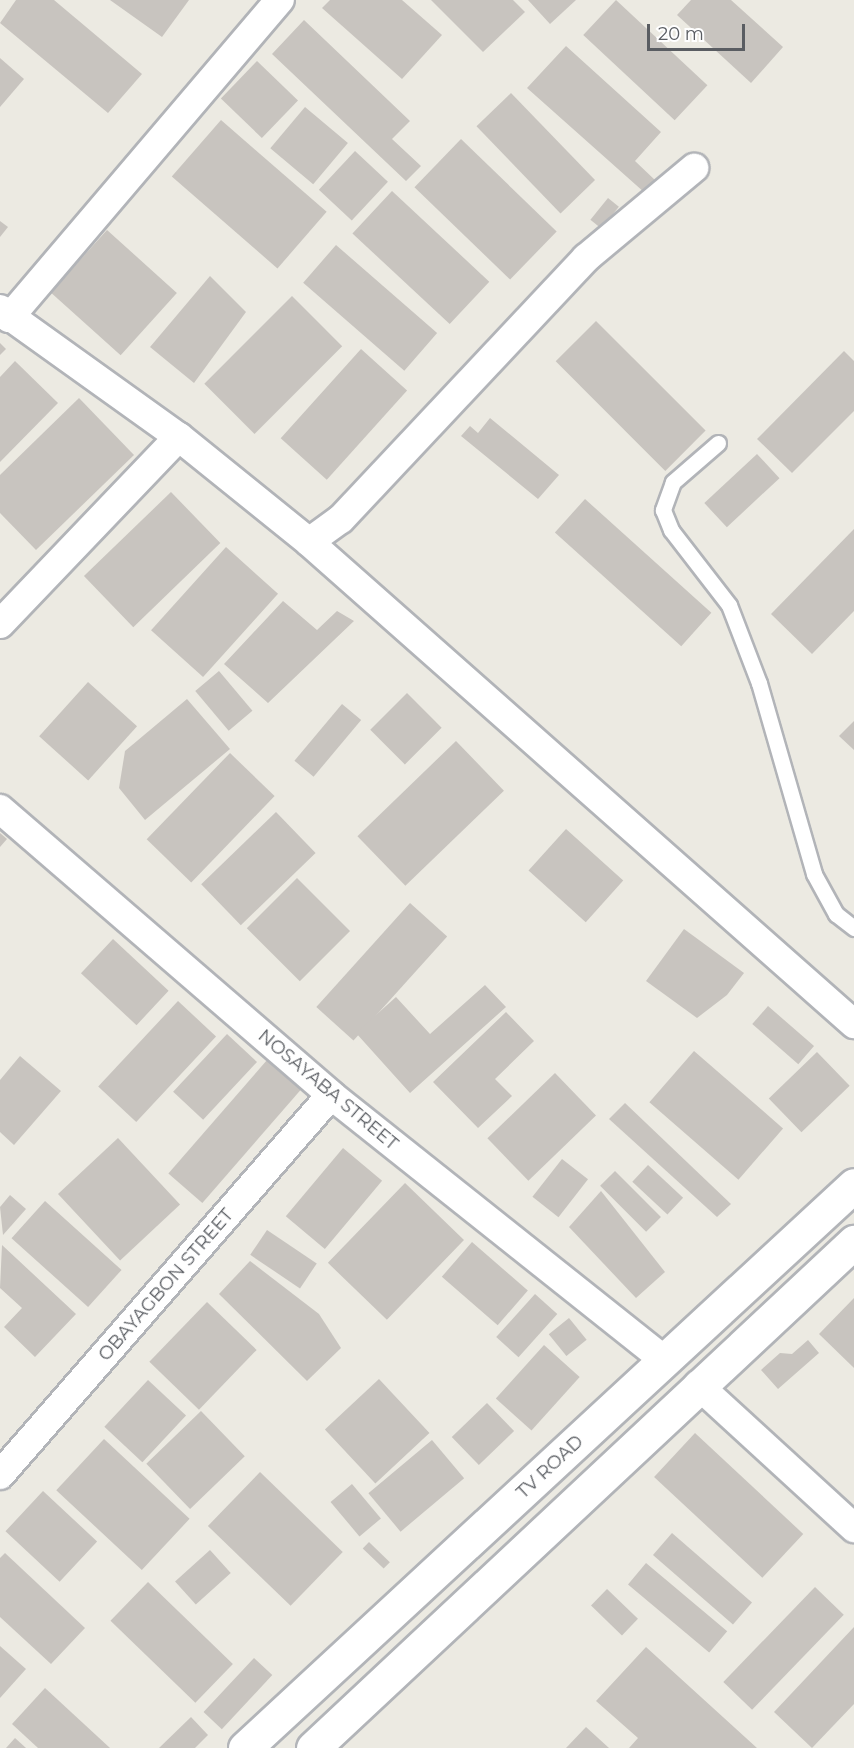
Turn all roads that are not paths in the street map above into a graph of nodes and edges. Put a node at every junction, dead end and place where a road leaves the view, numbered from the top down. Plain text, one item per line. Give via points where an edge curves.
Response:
1 (280, 0) edge
2 (694, 168) dead end
3 (4, 314) edge
4 (179, 437) junction
5 (718, 443) dead end
6 (309, 542) junction
7 (0, 624) edge
8 (0, 809) edge
9 (854, 928) edge
10 (854, 1024) edge
11 (331, 1095) junction
12 (854, 1185) edge
13 (854, 1242) edge
14 (665, 1361) junction
15 (698, 1385) junction
16 (0, 1475) edge
17 (854, 1528) edge
18 (245, 1748) edge
19 (313, 1748) edge

1 - 3 street
2 - 6 street via 586,258 341,519
3 - 4 street
4 - 6 street
4 - 7 street
5 - 9 lane via 673,482 663,510 670,530 729,605 759,683 814,874 836,914
6 - 10 street
8 - 11 street, NOSAYABA STREET
11 - 14 street, NOSAYABA STREET
11 - 16 street, OBAYAGBON STREET
12 - 14 street, TV ROAD
13 - 15 street
14 - 18 street, TV ROAD
15 - 17 street
15 - 19 street

